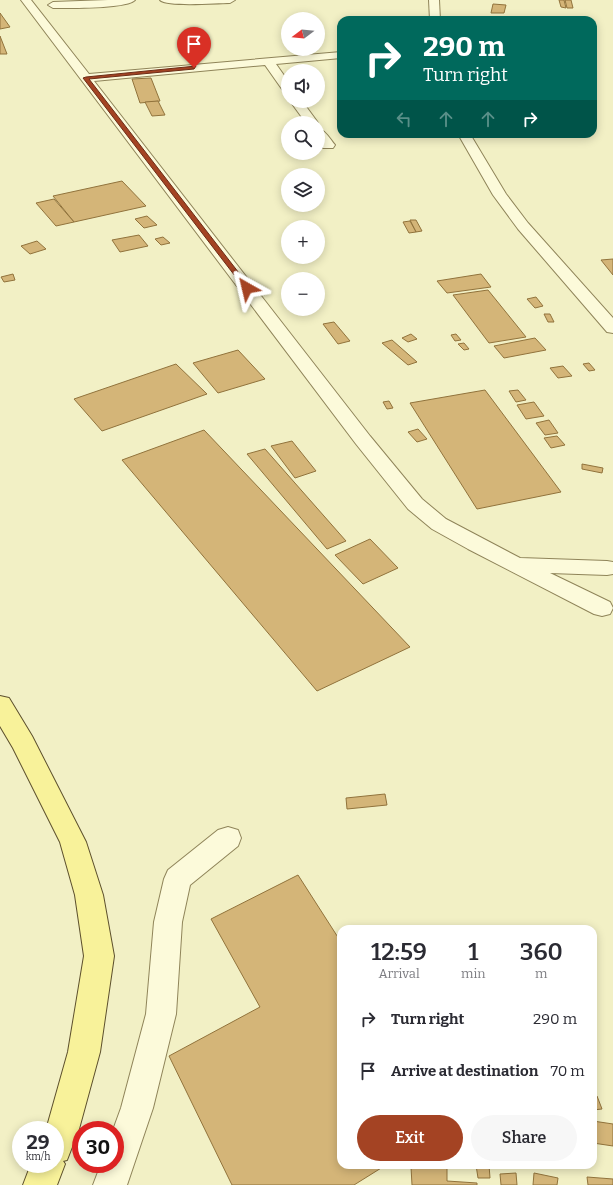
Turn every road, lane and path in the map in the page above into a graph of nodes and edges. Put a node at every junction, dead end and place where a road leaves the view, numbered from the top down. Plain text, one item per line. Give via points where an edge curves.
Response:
1 (26, 0) edge
2 (130, 0) edge
3 (165, 0) edge
4 (230, 0) edge
5 (434, 0) edge
6 (53, 5) dead end
7 (435, 16) edge
8 (337, 55) edge
9 (268, 61) junction
10 (86, 78) junction
11 (281, 79) edge
12 (466, 138) edge
13 (325, 141) edge
14 (328, 145) dead end
15 (613, 328) edge
16 (516, 564) junction
17 (610, 567) edge
18 (608, 613) edge
19 (0, 706) edge
20 (228, 838) dead end
21 (64, 1125) edge
22 (45, 1173) edge
23 (117, 1181) edge
24 (40, 1185) edge

1 - 10 street
2 - 6 street via 101,4
3 - 4 street
5 - 7 street
8 - 9 street
9 - 10 street
9 - 11 street
10 - 16 street via 363,440 415,504 439,524
12 - 15 street via 509,208
13 - 14 street
16 - 17 street
16 - 18 street
17 - 18 street via 600,574 595,590 597,599
19 - 21 main road via 23,743 73,842 89,895 99,956 84,1052
20 - 23 street via 178,878 168,922 161,1014
22 - 24 main road

